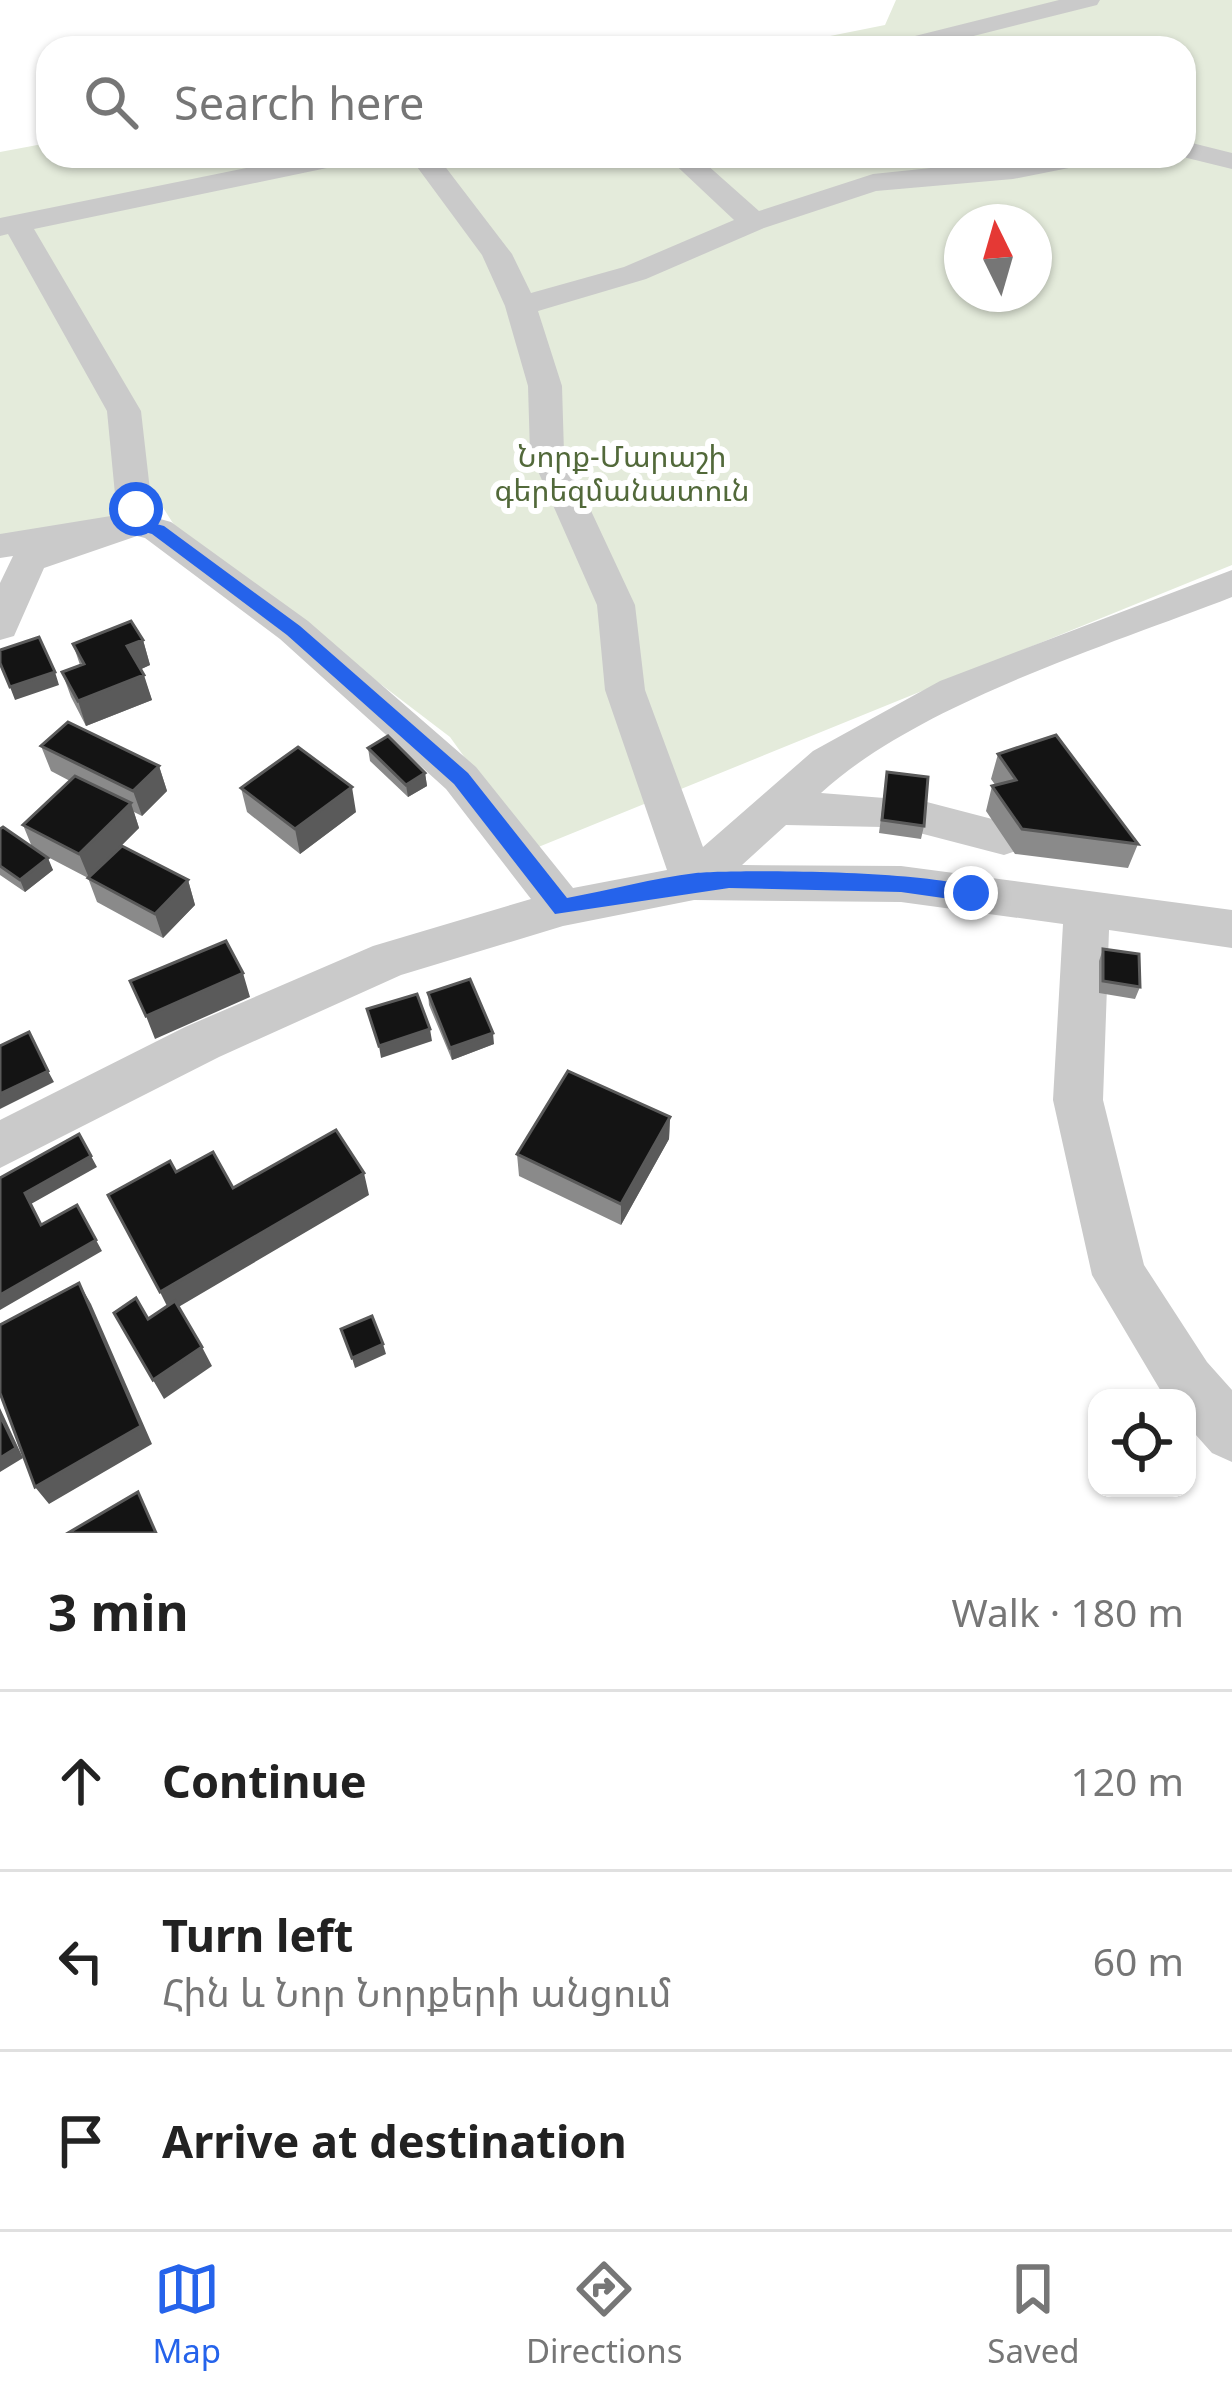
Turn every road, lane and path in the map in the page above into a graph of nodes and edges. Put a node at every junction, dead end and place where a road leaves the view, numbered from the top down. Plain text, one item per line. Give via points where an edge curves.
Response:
1 (1088, 0) edge
2 (944, 36) edge
3 (1196, 152) edge
4 (1232, 161) edge
5 (288, 168) edge
6 (432, 168) edge
7 (693, 168) edge
8 (1027, 168) edge
9 (754, 222) junction
10 (9, 226) edge
11 (521, 305) junction
12 (136, 524) junction
13 (0, 546) edge
14 (1232, 583) edge
15 (0, 627) edge
16 (777, 808) junction
17 (1004, 838) dead end
18 (694, 882) junction
19 (562, 908) junction
20 (1087, 909) junction
21 (1232, 928) edge
22 (0, 1145) edge
23 (1232, 1433) edge

1 - 2 street
3 - 4 street
5 - 10 street
6 - 11 street via 496,254
7 - 9 street
8 - 9 street via 873,183
9 - 11 street via 635,273
10 - 12 street via 124,412
11 - 18 street via 545,386 547,453 616,604 625,690
12 - 13 street
12 - 15 street via 29,560
12 - 19 street via 158,530 294,630 461,778
14 - 16 street via 954,692 828,763
16 - 17 street via 903,814
16 - 18 street
18 - 19 street
18 - 20 street via 901,884
19 - 22 street via 389,960 202,1042
20 - 21 street
20 - 23 street via 1078,1100 1119,1275 1186,1382

